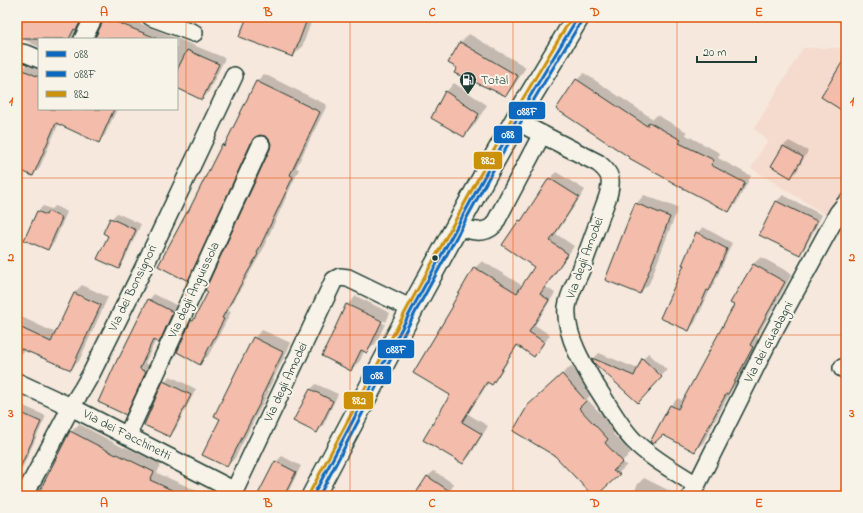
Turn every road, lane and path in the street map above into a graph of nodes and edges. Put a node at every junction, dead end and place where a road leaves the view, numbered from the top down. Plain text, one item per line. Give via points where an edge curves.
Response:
1 (94, 17) edge
2 (151, 17) edge
3 (578, 17) edge
4 (194, 33) dead end
5 (84, 38) edge
6 (17, 52) edge
7 (38, 59) edge
8 (234, 76) dead end
9 (516, 121) junction
10 (542, 134) junction
11 (261, 145) dead end
12 (842, 208) edge
13 (458, 226) junction
14 (412, 310) junction
15 (17, 382) edge
16 (71, 407) junction
17 (128, 436) junction
18 (694, 490) edge
19 (234, 493) edge
20 (24, 496) edge
21 (313, 496) edge

1 - 5 street
2 - 4 street
3 - 9 main road
6 - 7 street
8 - 16 street, Via dei Bonsignori via 143,269 91,374
9 - 10 street, Via degli Amodei
9 - 13 main road
10 - 13 street via 494,225 482,231 466,230
10 - 18 street, Via degli Amodei via 598,163 609,173 610,179 604,207 569,299 568,326 572,339 592,379 633,440
11 - 17 street, Via degli Anguissola
12 - 18 street, Via dei Guadagni via 771,336
13 - 14 main road
14 - 19 street, Via degli Amodei via 348,278 340,277 334,280
14 - 21 main road
15 - 16 street, Via dei Facchinetti
16 - 17 street, Via dei Facchinetti
16 - 20 street, Via dei Bonsignori
17 - 19 street, Via dei Facchinetti

